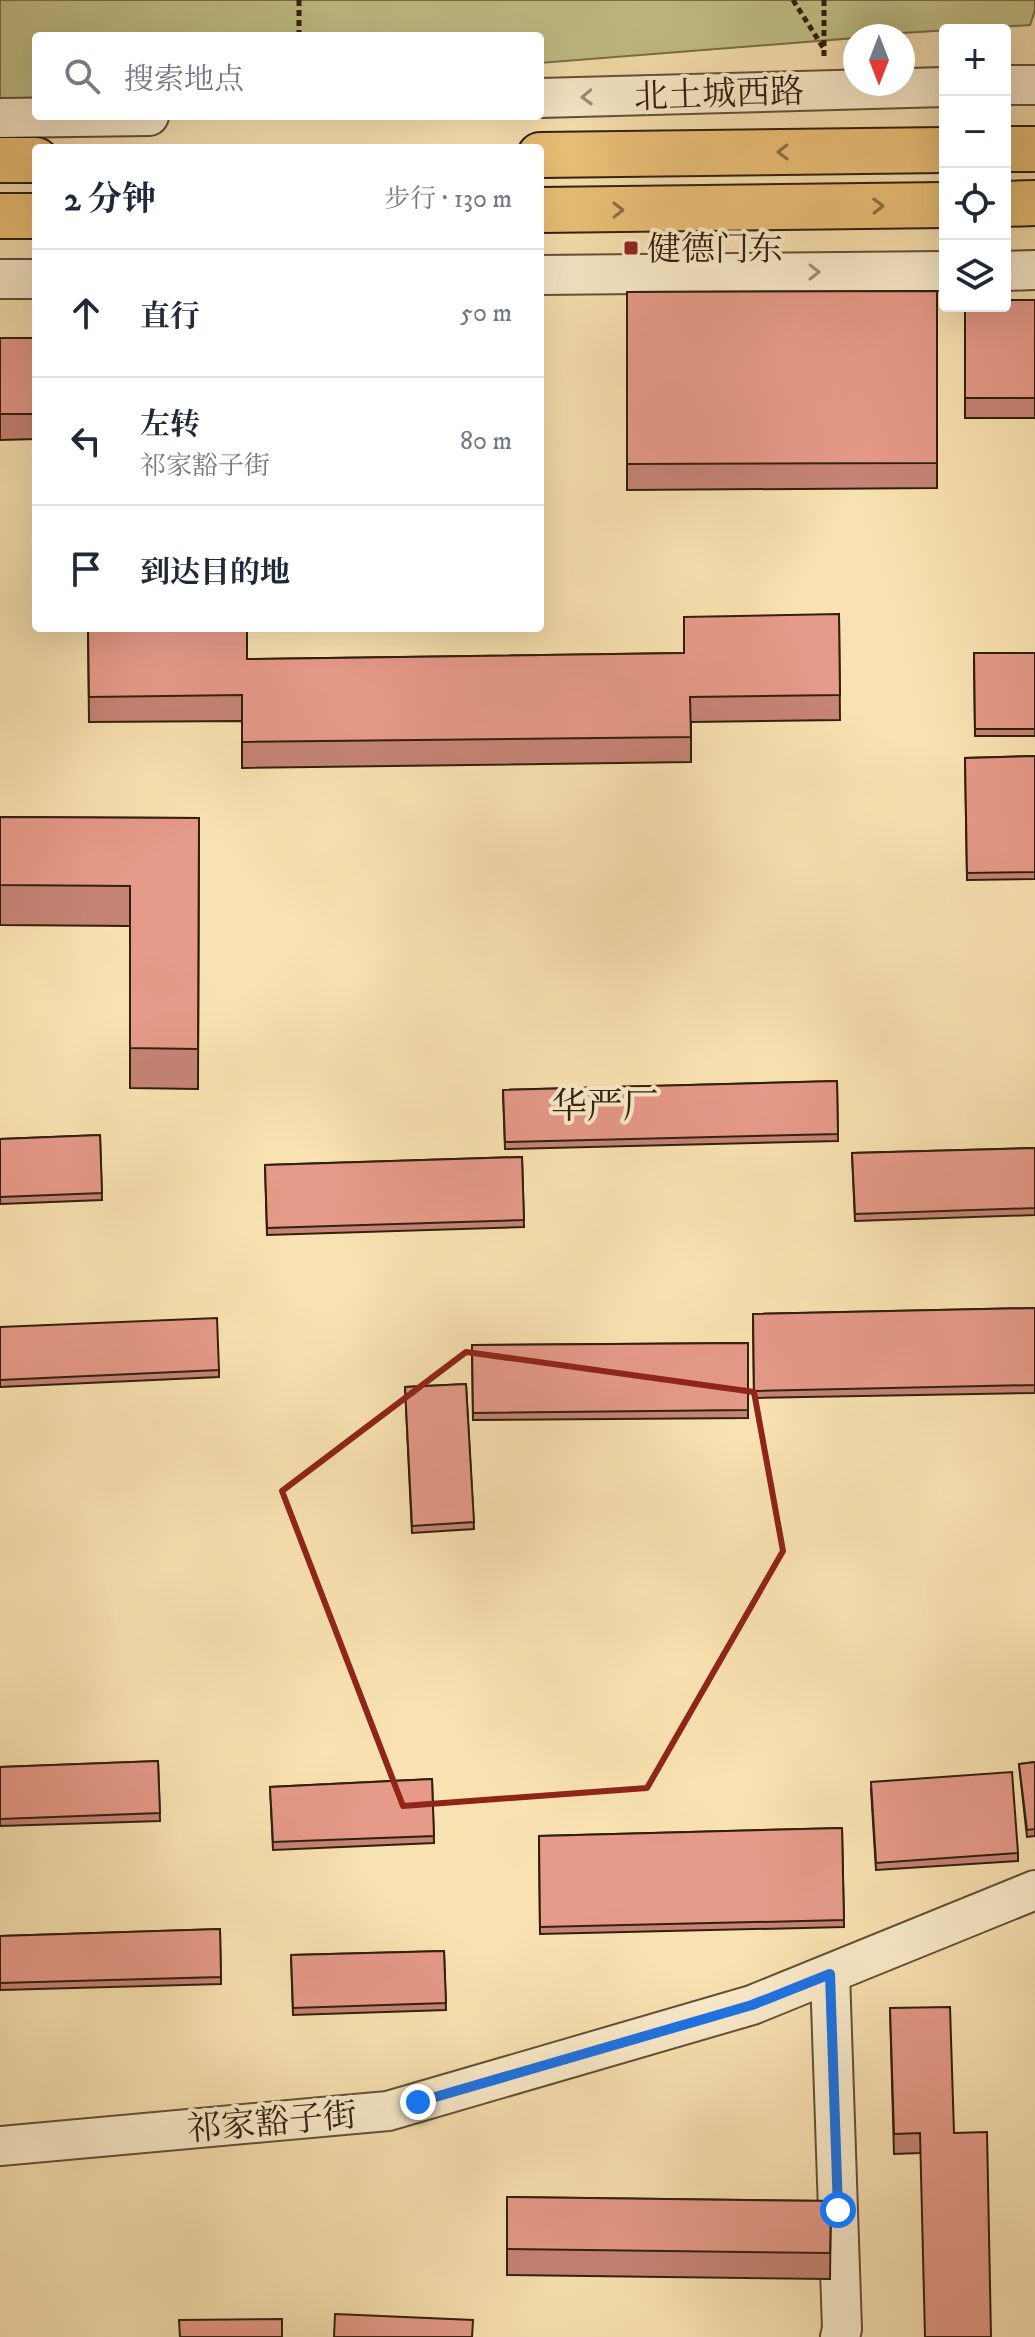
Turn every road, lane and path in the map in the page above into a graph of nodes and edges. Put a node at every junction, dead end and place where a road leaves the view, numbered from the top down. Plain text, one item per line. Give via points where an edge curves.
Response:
1 (299, 0) edge
2 (793, 0) edge
3 (824, 0) edge
4 (299, 32) edge
5 (824, 50) junction
6 (1011, 85) edge
7 (1035, 85) edge
8 (939, 87) edge
9 (825, 90) junction
10 (544, 98) edge
11 (0, 118) edge
12 (32, 118) edge
13 (1011, 149) edge
14 (1035, 149) edge
15 (939, 150) edge
16 (544, 155) edge
17 (0, 160) edge
18 (32, 160) edge
19 (1035, 203) edge
20 (1011, 204) edge
21 (939, 205) edge
22 (544, 210) edge
23 (0, 216) edge
24 (32, 216) edge
25 (1035, 270) edge
26 (939, 271) edge
27 (1011, 271) edge
28 (544, 275) edge
29 (0, 279) edge
30 (32, 279) edge
31 (1035, 1890) edge
32 (830, 1974) junction
33 (0, 2146) edge
34 (840, 2337) edge

1 - 4 path
2 - 5 path
3 - 5 path
5 - 9 path
6 - 7 street
8 - 9 street, 北土城西路
9 -> 10 street, 北土城西路
11 - 12 street
13 - 14 main road
15 -> 16 main road, 北土城西路
17 - 18 main road
19 - 20 main road
22 -> 21 main road
23 - 24 main road
25 - 27 street
28 -> 26 street
29 - 30 street
31 - 32 street, 祁家豁子街
32 - 33 street, 祁家豁子街 via 752,2005 388,2111
32 - 34 street

